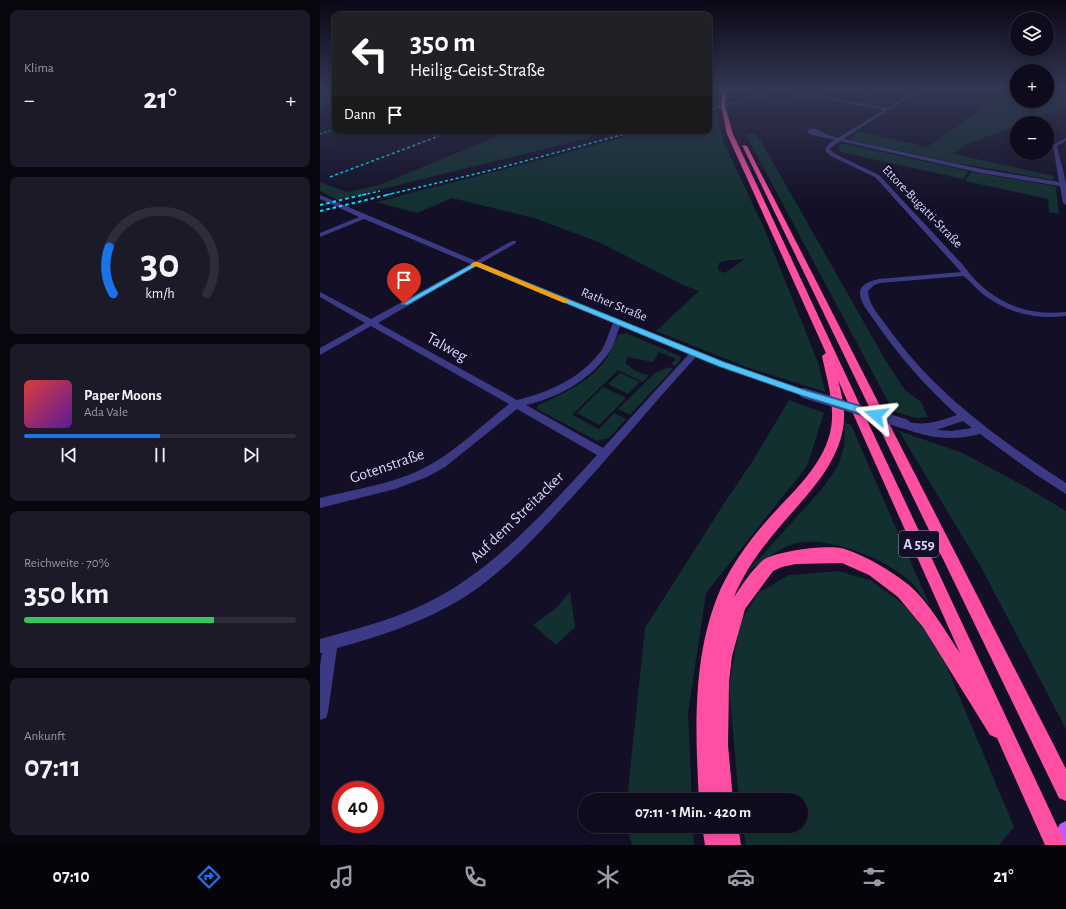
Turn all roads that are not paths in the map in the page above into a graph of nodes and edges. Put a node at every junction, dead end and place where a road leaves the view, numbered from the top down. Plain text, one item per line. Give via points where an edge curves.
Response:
1 (728, 127) edge
2 (736, 127) edge
3 (859, 127) edge
4 (825, 136) dead end
5 (1066, 138) edge
6 (840, 140) junction
7 (1065, 185) edge
8 (320, 197) edge
9 (1066, 203) edge
10 (364, 217) junction
11 (320, 235) edge
12 (514, 242) dead end
13 (476, 264) junction
14 (964, 274) junction
15 (320, 294) edge
16 (1066, 314) edge
17 (618, 321) junction
18 (817, 321) junction
19 (372, 322) junction
20 (320, 352) edge
21 (695, 353) junction
22 (516, 404) junction
23 (964, 416) junction
24 (923, 429) junction
25 (982, 430) junction
26 (605, 454) junction
27 (1066, 488) edge
28 (320, 503) edge
29 (325, 644) edge
30 (320, 712) edge
31 (1022, 766) junction
32 (1066, 791) edge
33 (709, 793) edge
34 (723, 793) edge
35 (1066, 830) edge
36 (714, 833) edge
37 (728, 833) edge
38 (716, 845) edge
39 (730, 845) edge
40 (1057, 845) edge

1 - 18 highway, A 559
2 - 32 highway, A 559
3 - 6 street
4 - 6 street
5 - 7 street via 1055,145 1061,181
6 - 7 street via 981,171
6 - 14 street, Ettore-Bugatti-Straße via 831,144 828,151 877,176 961,266
7 - 9 street
8 - 10 street, Rather Straße
10 - 11 street
10 - 13 street, Rather Straße
12 - 13 street
13 - 17 street, Rather Straße
13 - 19 street
14 - 16 street, Ettore-Bugatti-Straße via 991,297 1008,306 1045,316
14 - 23 street via 868,283 864,294 879,322 903,356
15 - 19 street, Talweg
17 - 21 street, Rather Straße
17 - 22 street via 605,352 585,374 545,397
18 - 31 highway, A 559
18 - 33 highway via 835,393 837,428 816,475 768,530 741,566 726,594 716,624 708,681 706,725
19 - 20 street
19 - 22 street, Talweg
21 - 24 street, Rather Straße, bridge via 804,393
21 - 26 street, Auf dem Streitacker
22 - 26 street, Talweg
22 - 28 street, Gotenstraße via 441,464 424,474
23 - 24 street, Rather Straße
23 - 25 street
24 - 25 street, Rather Straße via 949,435
25 - 27 street
26 - 29 street, Auf dem Streitacker via 538,526 460,592 380,629
29 - 30 street
31 - 34 highway via 929,621 904,591 874,570 843,556 796,557 768,566 738,605 732,621 723,656 720,682 718,745
31 - 40 highway, A 559
35 - 40 main road
36 - 38 highway
37 - 39 highway

